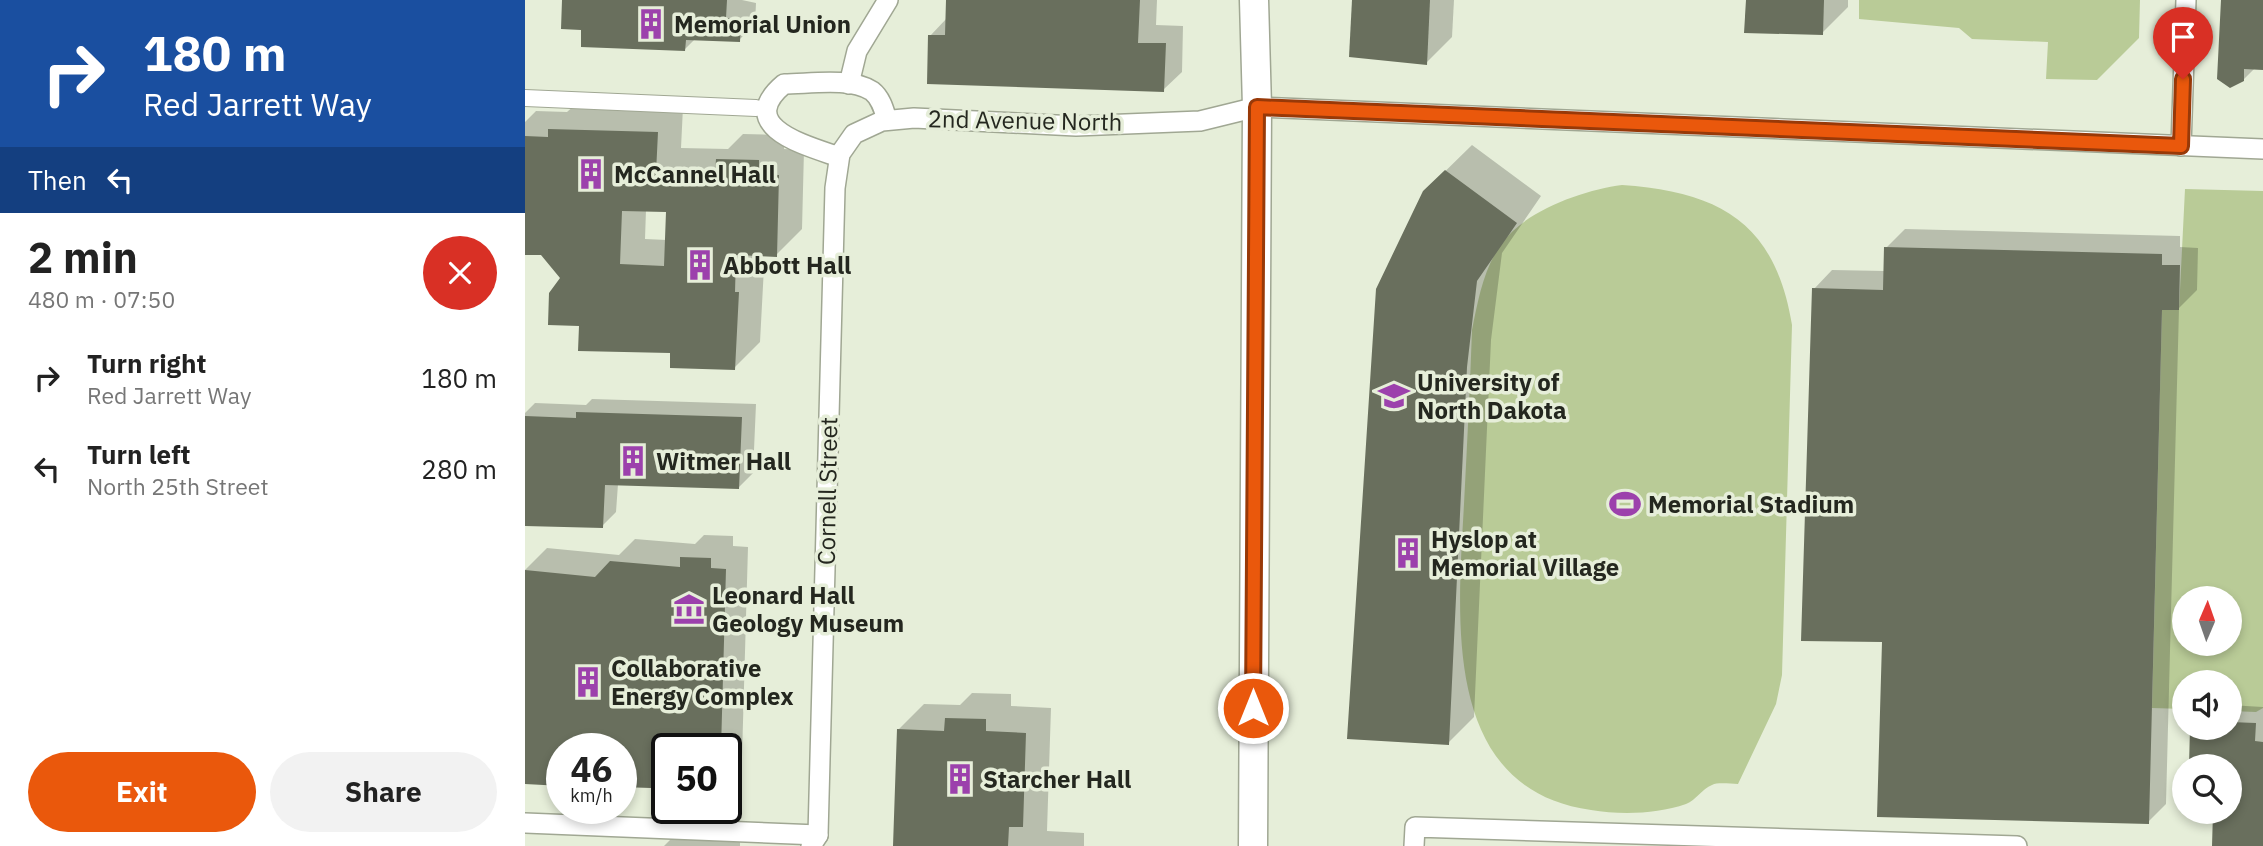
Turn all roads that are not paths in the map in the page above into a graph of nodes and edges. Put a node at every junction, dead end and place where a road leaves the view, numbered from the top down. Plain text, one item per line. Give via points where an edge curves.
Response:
1 (888, 0) edge
2 (1254, 0) edge
3 (2186, 0) edge
4 (849, 84) junction
5 (525, 97) edge
6 (1257, 107) junction
7 (756, 108) dead end
8 (887, 120) junction
9 (2181, 146) junction
10 (2263, 149) edge
11 (839, 157) junction
12 (1253, 652) junction
13 (525, 822) edge
14 (815, 840) edge
15 (1237, 846) edge
16 (1253, 846) edge
17 (1414, 846) edge
18 (2017, 846) edge

1 - 4 street via 857,51
2 - 6 main road
3 - 9 street
4 - 8 street via 873,92
4 - 11 street via 784,84 773,93 769,106 773,130
5 - 7 street
6 - 8 street, 2nd Avenue North via 1200,121 1076,126
6 - 9 street, 2nd Avenue North
6 - 12 main road
8 - 11 street, 2nd Avenue North via 854,134
9 - 10 street
11 - 14 street, Cornell Street
12 - 15 main road
12 - 16 main road
13 - 14 street
17 - 18 street via 1415,827

